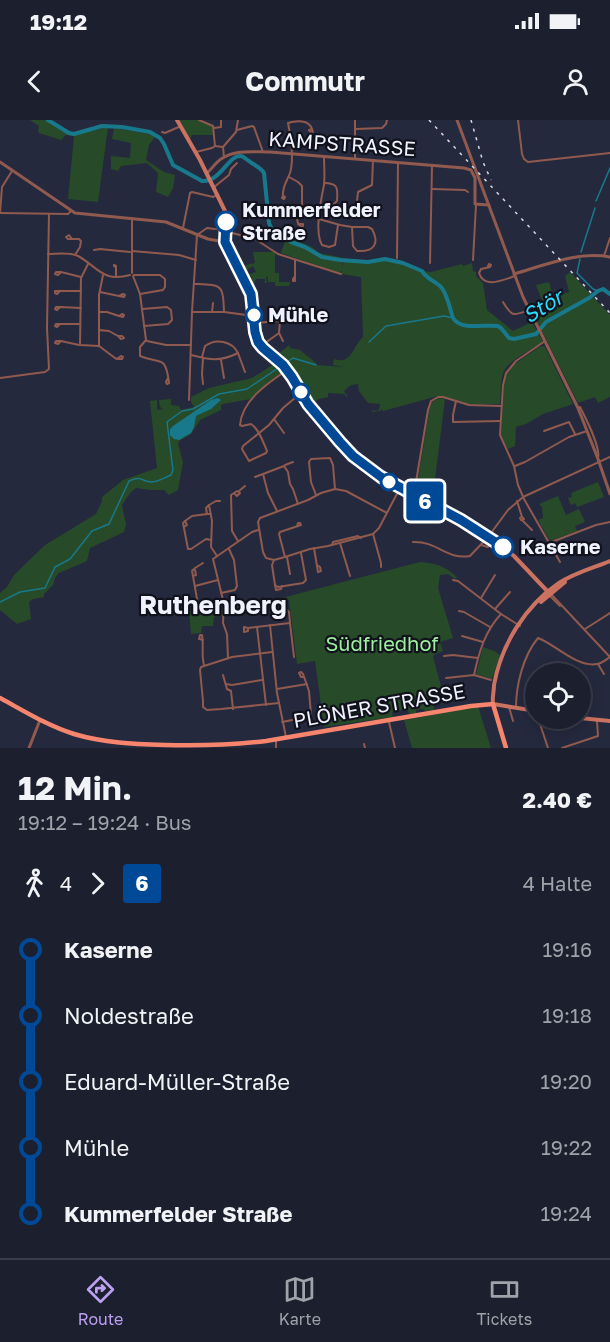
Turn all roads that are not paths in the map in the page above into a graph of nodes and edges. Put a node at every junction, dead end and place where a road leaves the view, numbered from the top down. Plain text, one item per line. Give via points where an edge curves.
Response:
1 (177, 120) edge
2 (202, 120) edge
3 (210, 120) edge
4 (221, 120) edge
5 (238, 120) edge
6 (355, 120) edge
7 (387, 120) edge
8 (457, 120) edge
9 (518, 120) edge
10 (210, 124) junction
11 (181, 126) junction
12 (214, 128) junction
13 (312, 129) dead end
14 (355, 129) junction
15 (237, 130) junction
16 (162, 132) dead end
17 (215, 146) junction
18 (223, 147) junction
19 (196, 152) junction
20 (263, 152) junction
21 (610, 153) edge
22 (291, 154) junction
23 (324, 156) junction
24 (224, 157) junction
25 (355, 159) junction
26 (373, 160) junction
27 (0, 162) edge
28 (237, 163) dead end
29 (398, 163) junction
30 (432, 166) junction
31 (204, 168) junction
32 (211, 168) junction
33 (13, 171) junction
34 (207, 173) junction
35 (289, 177) junction
36 (324, 183) junction
37 (1, 187) edge
38 (213, 188) junction
39 (432, 189) junction
40 (468, 192) dead end
41 (217, 195) junction
42 (283, 196) dead end
43 (476, 205) junction
44 (489, 205) junction
45 (319, 207) junction
46 (373, 208) dead end
47 (303, 210) junction
48 (71, 212) junction
49 (0, 213) edge
50 (319, 213) junction
51 (49, 214) junction
52 (132, 218) junction
53 (319, 219) junction
54 (298, 224) dead end
55 (338, 225) junction
56 (352, 227) junction
57 (183, 228) junction
58 (225, 230) junction
59 (197, 235) junction
60 (610, 238) edge
61 (72, 239) dead end
62 (225, 242) junction
63 (94, 250) dead end
64 (132, 251) junction
65 (48, 254) junction
66 (75, 255) junction
67 (604, 256) junction
68 (610, 257) edge
69 (397, 258) dead end
70 (196, 260) junction
71 (295, 260) junction
72 (473, 260) dead end
73 (430, 263) dead end
74 (88, 264) junction
75 (488, 266) dead end
76 (116, 267) dead end
77 (61, 272) dead end
78 (103, 274) junction
79 (132, 274) junction
80 (341, 274) dead end
81 (514, 275) junction
82 (116, 276) junction
83 (295, 276) dead end
84 (81, 277) junction
85 (194, 284) junction
86 (60, 291) dead end
87 (81, 291) junction
88 (100, 292) junction
89 (140, 294) junction
90 (119, 296) dead end
91 (503, 302) dead end
92 (213, 303) dead end
93 (60, 307) dead end
94 (81, 308) junction
95 (142, 309) junction
96 (529, 310) junction
97 (99, 312) junction
98 (192, 312) junction
99 (212, 312) junction
100 (224, 312) junction
101 (280, 312) dead end
102 (119, 316) dead end
103 (254, 316) junction
104 (280, 321) junction
105 (254, 323) junction
106 (60, 324) dead end
107 (80, 324) junction
108 (144, 326) junction
109 (99, 330) junction
110 (279, 333) junction
111 (118, 336) dead end
112 (146, 340) junction
113 (61, 341) dead end
114 (283, 341) dead end
115 (545, 341) junction
116 (80, 345) junction
117 (191, 345) junction
118 (99, 346) junction
119 (261, 346) junction
120 (238, 353) junction
121 (191, 355) junction
122 (140, 356) junction
123 (136, 358) dead end
124 (202, 358) junction
125 (117, 359) dead end
126 (221, 360) junction
127 (287, 370) junction
128 (245, 372) dead end
129 (0, 378) edge
130 (168, 378) dead end
131 (224, 378) dead end
132 (203, 384) dead end
133 (301, 393) junction
134 (189, 400) dead end
135 (456, 401) junction
136 (501, 406) junction
137 (579, 406) junction
138 (274, 419) junction
139 (500, 421) junction
140 (544, 431) dead end
141 (587, 431) junction
142 (284, 433) dead end
143 (258, 434) junction
144 (575, 434) junction
145 (610, 457) edge
146 (599, 460) junction
147 (293, 462) dead end
148 (284, 466) junction
149 (514, 466) junction
150 (263, 474) junction
151 (255, 477) dead end
152 (245, 486) dead end
153 (400, 488) junction
154 (335, 489) junction
155 (412, 494) junction
156 (610, 494) edge
157 (317, 495) junction
158 (523, 497) junction
159 (220, 501) dead end
160 (517, 501) junction
161 (298, 504) junction
162 (277, 511) junction
163 (387, 513) junction
164 (209, 514) junction
165 (610, 522) edge
166 (297, 526) dead end
167 (260, 530) junction
168 (532, 530) dead end
169 (373, 534) junction
170 (488, 537) junction
171 (361, 538) junction
172 (211, 540) junction
173 (238, 542) junction
174 (413, 542) dead end
175 (340, 543) junction
176 (549, 543) junction
177 (332, 545) junction
178 (481, 545) junction
179 (488, 547) dead end
180 (228, 548) junction
181 (314, 548) junction
182 (301, 553) junction
183 (217, 556) junction
184 (286, 557) junction
185 (274, 560) junction
186 (560, 562) dead end
187 (203, 563) dead end
188 (610, 563) edge
189 (317, 565) dead end
190 (381, 567) dead end
191 (290, 574) dead end
192 (495, 575) dead end
193 (350, 576) dead end
194 (534, 578) junction
195 (218, 580) junction
196 (453, 580) dead end
197 (195, 586) junction
198 (471, 591) junction
199 (510, 592) dead end
200 (221, 593) junction
201 (549, 593) junction
202 (468, 594) dead end
203 (481, 598) junction
204 (198, 602) dead end
205 (495, 609) junction
206 (287, 610) dead end
207 (459, 611) dead end
208 (610, 613) edge
209 (501, 614) junction
210 (290, 623) junction
211 (270, 625) junction
212 (519, 626) junction
213 (257, 627) junction
214 (490, 627) junction
215 (248, 628) dead end
216 (585, 630) junction
217 (462, 636) dead end
218 (203, 640) dead end
219 (483, 642) junction
220 (272, 652) junction
221 (260, 654) junction
222 (444, 656) dead end
223 (294, 657) dead end
224 (610, 657) edge
225 (228, 658) junction
226 (478, 658) junction
227 (598, 664) junction
228 (204, 665) junction
229 (604, 674) dead end
230 (224, 675) dead end
231 (474, 675) junction
232 (304, 677) dead end
233 (446, 678) dead end
234 (263, 680) junction
235 (491, 680) dead end
236 (228, 684) junction
237 (307, 684) junction
238 (277, 689) junction
239 (0, 698) edge
240 (279, 704) junction
241 (493, 704) junction
242 (266, 705) junction
243 (509, 707) junction
244 (516, 708) junction
245 (233, 709) junction
246 (525, 709) edge
247 (40, 720) junction
248 (388, 720) junction
249 (591, 720) edge
250 (513, 721) dead end
251 (597, 721) junction
252 (610, 721) edge
253 (282, 722) junction
254 (542, 729) edge
255 (286, 737) junction
256 (276, 739) junction
257 (364, 744) dead end
258 (254, 745) edge
259 (161, 746) edge
260 (29, 748) edge
261 (276, 748) edge
262 (365, 748) edge
263 (395, 748) edge
264 (506, 748) edge
265 (548, 748) edge
266 (562, 748) edge

1 - 11 main road
2 - 10 street
3 - 10 street
4 - 12 street via 221,127
5 - 15 street
6 - 14 street
7 - 14 street via 382,128
8 - 44 street
9 - 21 street via 522,154 528,162
10 - 12 street
11 - 16 street
11 - 19 main road
12 - 17 street
13 - 22 street via 306,121 288,123
14 - 25 street
15 - 18 street
15 - 20 street via 254,127
17 - 18 street
17 - 19 street
18 - 24 street
19 - 31 main road
20 - 22 street, KAMPSTRASSE
20 - 24 street, KAMPSTRASSE
22 - 23 street, KAMPSTRASSE
22 - 35 street
23 - 25 street, KAMPSTRASSE
23 - 36 street
24 - 32 street
25 - 26 street, KAMPSTRASSE
26 - 29 street, KAMPSTRASSE
26 - 46 street via 372,185 358,192 357,202 361,207
27 - 33 street
28 - 38 street
29 - 30 street, KAMPSTRASSE
29 - 69 street
30 - 39 street
30 - 43 street, KAMPSTRASSE via 473,172
31 - 32 main road
31 - 34 main road
32 - 34 street
33 - 37 street
33 - 48 street
34 - 38 main road
35 - 42 street
35 - 47 street via 302,186
36 - 45 street
36 - 45 street via 333,183 337,201
37 - 49 street
38 - 41 main road
39 - 40 street
39 - 73 street
41 - 57 street via 190,193
41 - 58 main road via 226,214
43 - 44 street
43 - 72 street
44 - 81 street
45 - 50 street
47 - 50 street
47 - 54 street via 298,215
48 - 51 street
48 - 52 street
49 - 51 street
50 - 53 street
51 - 65 street
52 - 57 street
52 - 64 street
53 - 55 street
53 - 55 street via 320,242 324,247 336,243
55 - 56 street
56 - 56 street via 354,248 372,249 372,229
57 - 59 street
58 - 59 street via 207,228
58 - 62 main road
58 - 71 street via 258,240
59 - 62 street
59 - 70 street
60 - 67 street
61 - 66 street via 81,241
62 - 103 main road via 251,294
63 - 64 street
64 - 70 street
64 - 79 street
65 - 66 street
65 - 129 street via 48,371
66 - 74 street
67 - 68 street
67 - 81 street via 582,255
70 - 85 street
71 - 80 street
71 - 83 street
74 - 78 street
74 - 84 street
75 - 81 street via 479,271 483,280 490,282
76 - 82 street
77 - 84 street
78 - 82 street
78 - 88 street
79 - 82 street
79 - 89 street
79 - 89 street via 165,279 163,290
81 - 96 street
84 - 87 street
85 - 98 street
85 - 100 street via 219,287
86 - 87 street
87 - 94 street
88 - 90 street
88 - 97 street
89 - 95 street
91 - 96 street via 512,314
92 - 99 street
93 - 94 street
94 - 107 street
95 - 108 street
95 - 108 street via 167,307 172,320 168,324
96 - 115 street
97 - 102 street
97 - 109 street
98 - 99 street
98 - 117 street
99 - 100 street
100 - 103 street
101 - 104 street
103 - 105 main road
104 - 105 street
104 - 110 street
105 - 119 main road
106 - 107 street
107 - 116 street
108 - 112 street
109 - 111 street
109 - 118 street
110 - 114 street
110 - 119 street
112 - 117 street
112 - 122 street via 140,347
113 - 116 street
115 - 136 street via 508,369
115 - 137 street
116 - 118 street
117 - 121 street
118 - 125 street
119 - 127 main road
120 - 124 street via 231,344 213,342 204,347
120 - 126 street
120 - 128 street
121 - 124 street
121 - 134 street
122 - 123 street
122 - 130 street via 165,364
124 - 126 street
124 - 132 street
126 - 131 street
127 - 133 main road
127 - 143 street via 243,411 240,424 252,425
133 - 138 street
133 - 153 main road via 347,451
135 - 136 street
135 - 139 street via 453,422
135 - 155 street via 435,398 429,405
136 - 139 street
137 - 141 street
137 - 146 street
138 - 142 street
138 - 143 street
139 - 149 street via 500,436
140 - 144 street via 569,422
141 - 144 street
141 - 146 street
143 - 143 street via 267,452 249,462 242,447
144 - 149 street
145 - 146 street
146 - 156 street
146 - 158 street
147 - 148 street
148 - 150 street
148 - 161 street
149 - 158 street
150 - 151 street
150 - 162 street
152 - 173 street via 238,495 231,495 232,531
153 - 155 main road
153 - 163 street
154 - 157 street
154 - 157 street via 331,457 309,460 310,482
154 - 163 street
155 - 170 main road
157 - 161 street
158 - 160 street
158 - 176 street
159 - 164 street via 206,507
160 - 168 street via 522,518
160 - 170 street
161 - 162 street
162 - 167 street via 260,518
163 - 169 street
164 - 172 street
164 - 172 street via 183,523 188,549
165 - 176 street
166 - 184 street via 279,534
167 - 173 street
167 - 185 street via 262,552
169 - 171 street
169 - 190 street
170 - 178 street
170 - 194 main road via 514,556
171 - 175 street
171 - 177 street
172 - 183 street
173 - 180 street
174 - 178 street via 429,543 453,556 470,556
175 - 177 street
175 - 193 street
176 - 186 street
177 - 181 street
178 - 179 street
180 - 183 street
180 - 200 street via 234,560 237,586
181 - 182 street
181 - 189 street
182 - 184 street
182 - 185 street via 306,580 303,583 275,585
183 - 195 street via 213,561
184 - 185 street
184 - 191 street
187 - 197 street via 194,569
188 - 201 main road
192 - 203 street
194 - 201 main road
194 - 201 main road
195 - 197 street
195 - 200 street
196 - 198 street
197 - 204 street
198 - 202 street
198 - 203 street
199 - 205 street
200 - 225 street
201 - 212 main road
201 - 216 street
203 - 205 street
205 - 209 street
206 - 210 street
207 - 214 street
208 - 216 street
209 - 212 street
209 - 214 street
210 - 211 street
210 - 223 street
211 - 213 street
211 - 220 street
212 - 241 main road via 501,665
213 - 215 street
213 - 221 street
214 - 219 street
216 - 224 street
217 - 219 street
218 - 228 street
219 - 226 street
220 - 221 street
220 - 238 street
221 - 225 street
221 - 234 street
222 - 226 street
224 - 227 street
225 - 228 street
226 - 231 street
227 - 229 street
227 - 244 street via 577,660 536,639 522,671
228 - 245 street via 200,670 203,708
230 - 236 street
231 - 233 street
231 - 235 street
232 - 237 street
234 - 236 street
234 - 242 street
236 - 245 street
237 - 238 street
237 - 253 street via 310,716
238 - 240 street
239 - 247 main road, PLÖNER STRASSE
240 - 242 street
240 - 253 street
241 - 243 main road, PLÖNER STRASSE
241 - 248 main road, PLÖNER STRASSE
241 - 264 main road
242 - 245 street
243 - 244 main road, PLÖNER STRASSE
243 - 250 street
244 - 246 main road, PLÖNER STRASSE
247 - 259 main road, PLÖNER STRASSE via 98,740
247 - 260 street
248 - 255 main road, PLÖNER STRASSE
248 - 263 street
249 - 251 main road
251 - 252 main road
251 - 266 street via 598,736
253 - 255 street
254 - 265 street
255 - 256 main road, PLÖNER STRASSE
256 - 258 main road, PLÖNER STRASSE
256 - 261 street
257 - 262 street
258 - 259 main road, PLÖNER STRASSE

